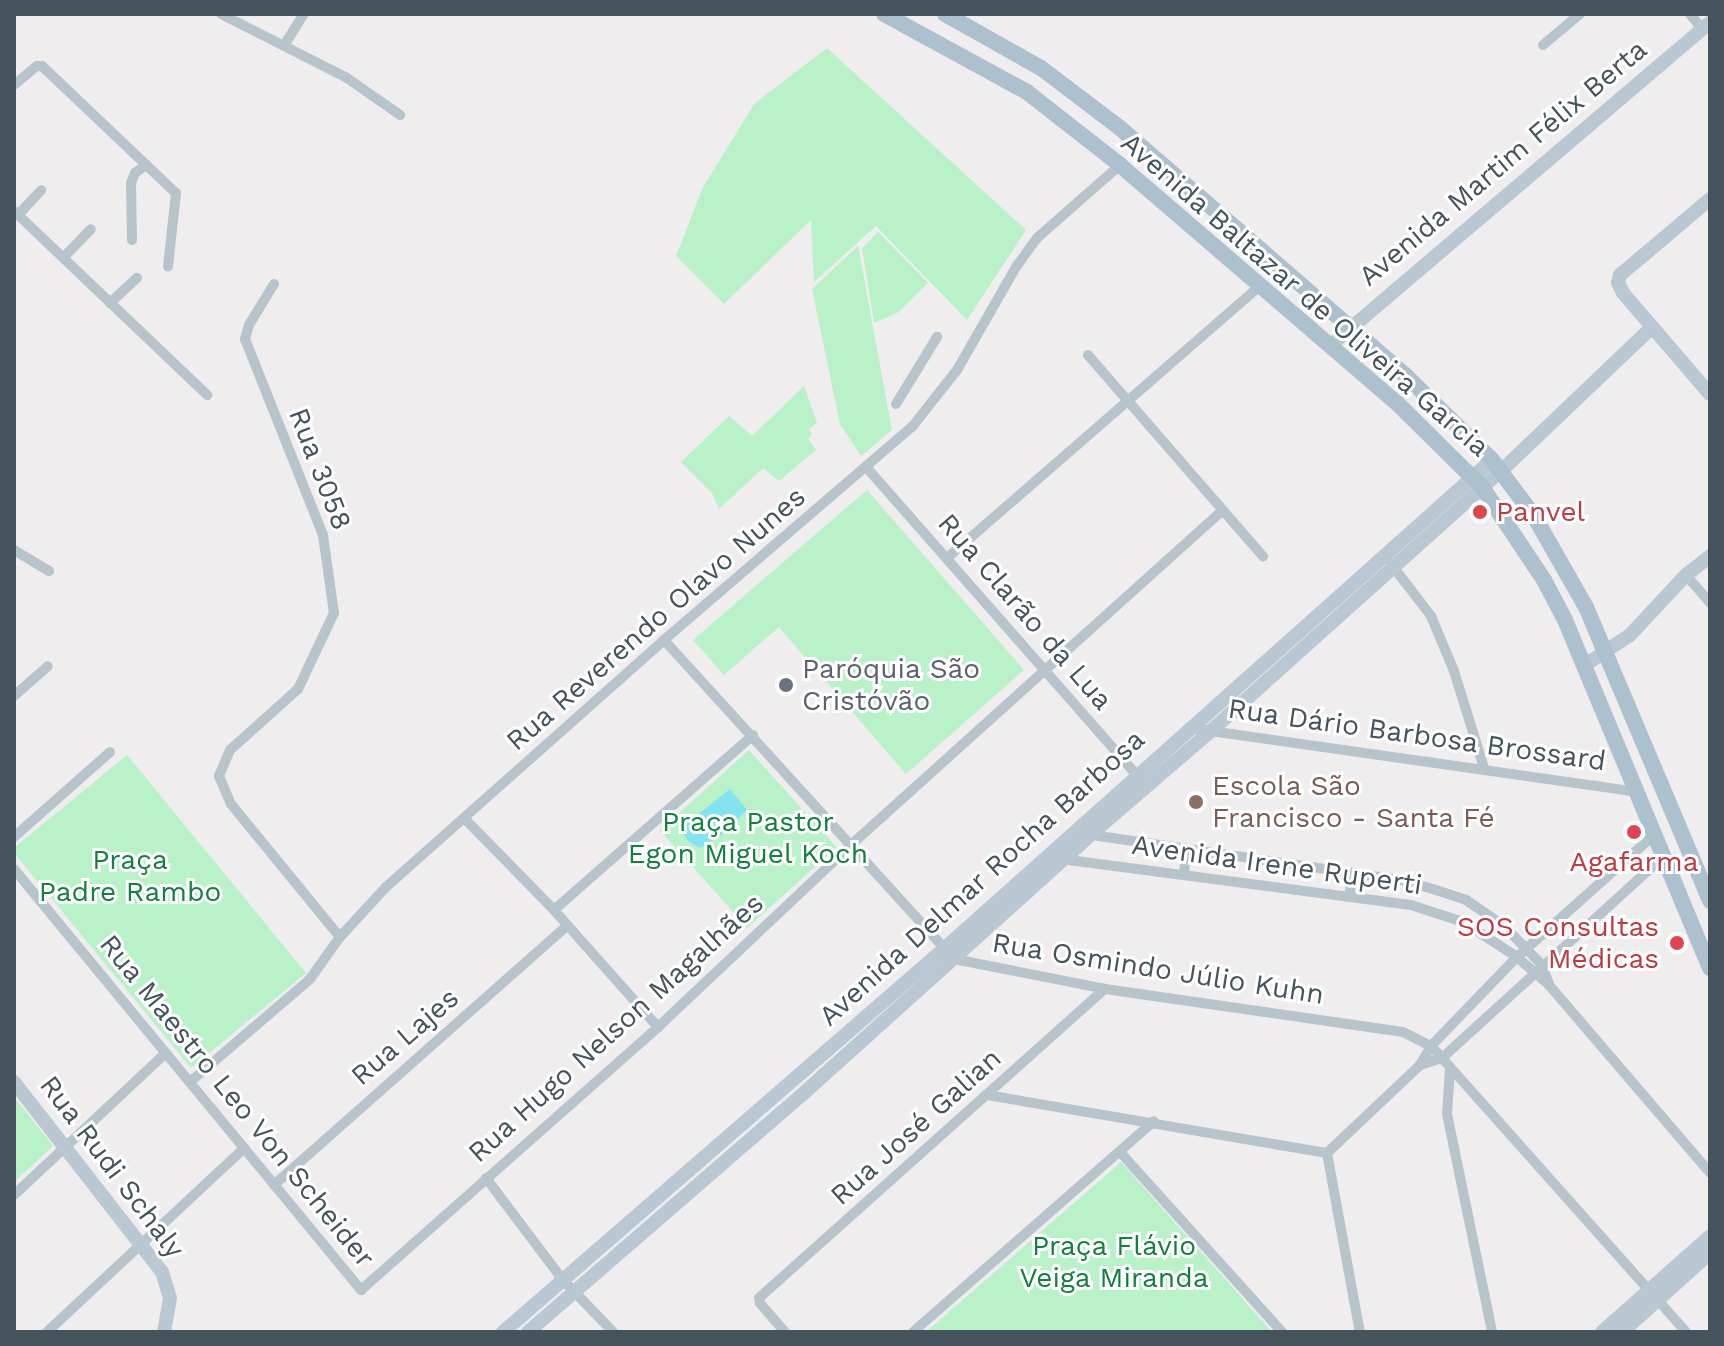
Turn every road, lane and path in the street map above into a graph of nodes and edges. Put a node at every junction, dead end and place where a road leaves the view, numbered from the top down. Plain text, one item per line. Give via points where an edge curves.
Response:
1 (221, 14) edge
2 (304, 14) edge
3 (884, 14) edge
4 (945, 14) edge
5 (1580, 14) edge
6 (1690, 14) edge
7 (1706, 25) edge
8 (285, 44) junction
9 (1543, 45) dead end
10 (14, 85) edge
11 (400, 115) dead end
12 (146, 165) junction
13 (1120, 165) junction
14 (41, 190) dead end
15 (1710, 199) edge
16 (16, 213) edge
17 (91, 229) dead end
18 (132, 240) dead end
19 (63, 258) junction
20 (168, 267) dead end
21 (137, 278) dead end
22 (274, 284) dead end
23 (1261, 285) junction
24 (110, 303) junction
25 (1350, 326) junction
26 (1652, 327) junction
27 (937, 337) dead end
28 (1331, 345) junction
29 (1088, 355) dead end
30 (1710, 394) edge
31 (207, 395) dead end
32 (1128, 401) junction
33 (896, 404) dead end
34 (1496, 465) junction
35 (867, 468) junction
36 (1478, 482) junction
37 (1222, 511) junction
38 (14, 550) edge
39 (1263, 556) dead end
40 (1710, 556) edge
41 (947, 558) junction
42 (1388, 561) junction
43 (49, 571) dead end
44 (1686, 575) junction
45 (1710, 603) edge
46 (664, 640) junction
47 (1607, 652) junction
48 (1585, 665) junction
49 (48, 666) dead end
50 (1043, 671) junction
51 (14, 696) edge
52 (1189, 728) junction
53 (1212, 730) junction
54 (753, 735) junction
55 (110, 752) dead end
56 (1484, 768) junction
57 (1142, 781) junction
58 (1637, 792) junction
59 (464, 818) junction
60 (1072, 832) junction
61 (1090, 835) junction
62 (1654, 835) junction
63 (14, 837) edge
64 (852, 844) junction
65 (1186, 850) junction
66 (1663, 857) junction
67 (1043, 858) junction
68 (1064, 859) junction
69 (14, 869) edge
70 (1353, 872) junction
71 (1184, 874) junction
72 (1349, 897) junction
73 (1710, 901) edge
74 (554, 910) junction
75 (568, 925) junction
76 (340, 937) junction
77 (1528, 948) junction
78 (950, 954) junction
79 (1517, 957) junction
80 (1542, 965) junction
81 (1710, 968) edge
82 (1534, 974) junction
83 (1549, 985) junction
84 (1105, 989) junction
85 (658, 1027) junction
86 (1431, 1046) junction
87 (166, 1053) junction
88 (1442, 1058) junction
89 (1420, 1065) junction
90 (1450, 1068) junction
91 (14, 1082) edge
92 (190, 1082) junction
93 (987, 1095) junction
94 (1154, 1121) junction
95 (66, 1146) junction
96 (244, 1148) junction
97 (1120, 1152) junction
98 (1327, 1153) junction
99 (1710, 1173) edge
100 (486, 1178) junction
101 (274, 1185) junction
102 (14, 1195) edge
103 (1710, 1236) edge
104 (143, 1243) junction
105 (1710, 1253) edge
106 (562, 1279) junction
107 (361, 1290) joint
108 (574, 1292) junction
109 (1652, 1296) junction
110 (47, 1332) edge
111 (164, 1332) edge
112 (503, 1332) edge
113 (528, 1332) edge
114 (613, 1332) edge
115 (785, 1332) edge
116 (913, 1332) edge
117 (1282, 1332) edge
118 (1360, 1332) edge
119 (1492, 1332) edge
120 (1602, 1332) edge
121 (1622, 1332) edge
122 (1686, 1332) edge

1 - 8 street
2 - 8 street
3 - 13 main road, Avenida Baltazar de Oliveira Garcia via 1027,92
4 - 25 main road, Avenida Baltazar de Oliveira Garcia via 1041,68 1120,128
5 - 9 street
6 - 7 street
7 - 25 street, Avenida Martim Félix Berta
8 - 11 street
10 - 12 street via 42,66
12 - 18 street via 131,183
12 - 20 street via 176,193
13 - 23 main road, Avenida Baltazar de Oliveira Garcia
13 - 35 street, Rua Reverendo Olavo Nunes via 1037,238 950,379 912,427
14 - 16 street
15 - 26 street via 1620,275 1618,283
16 - 19 street
17 - 19 street
19 - 24 street
21 - 24 street
22 - 76 street, Rua 3058 via 245,339 323,535 334,613 298,689 230,750 219,776 231,804
23 - 28 main road, Avenida Baltazar de Oliveira Garcia
23 - 32 street
24 - 31 street
25 - 28 street, Avenida Martim Félix Berta
25 - 34 main road, Avenida Baltazar de Oliveira Garcia
26 - 30 street
26 - 34 street, Avenida Delmar Rocha Barbosa
27 - 33 street
28 - 36 main road, Avenida Baltazar de Oliveira Garcia
29 - 32 street
32 - 37 street
32 - 41 street
34 - 36 street, Avenida Delmar Rocha Barbosa
34 - 47 main road, Avenida Baltazar de Oliveira Garcia via 1564,563
35 - 41 street, Rua Clarão da Lua
35 - 46 street, Rua Reverendo Olavo Nunes
36 - 42 street, Avenida Delmar Rocha Barbosa
36 - 48 main road, Avenida Baltazar de Oliveira Garcia via 1544,580
37 - 39 street
37 - 50 street, Rua Hugo Nelson Magalhães
38 - 43 street
40 - 44 street
41 - 50 street, Rua Clarão da Lua
42 - 52 street, Avenida Delmar Rocha Barbosa
42 - 53 street, Avenida Delmar Rocha Barbosa
42 - 56 street via 1431,616
44 - 45 street
44 - 47 street
46 - 54 street
46 - 59 street, Rua Reverendo Olavo Nunes
47 - 48 street
47 - 73 main road, Avenida Baltazar de Oliveira Garcia
48 - 58 main road, Avenida Baltazar de Oliveira Garcia
49 - 51 street
50 - 57 street, Rua Clarão da Lua
50 - 64 street, Rua Hugo Nelson Magalhães
52 - 53 street, Rua Dário Barbosa Brossard
52 - 57 street, Avenida Delmar Rocha Barbosa
53 - 56 street, Rua Dário Barbosa Brossard
53 - 57 street, Avenida Delmar Rocha Barbosa
54 - 64 street
54 - 74 street
55 - 63 street
56 - 58 street, Rua Dário Barbosa Brossard
57 - 60 street, Avenida Delmar Rocha Barbosa
57 - 61 street, Avenida Delmar Rocha Barbosa
58 - 62 main road, Avenida Baltazar de Oliveira Garcia
59 - 74 street
59 - 76 street, Rua Reverendo Olavo Nunes via 386,887
60 - 61 street, Avenida Irene Ruperti
60 - 67 street, Avenida Delmar Rocha Barbosa
61 - 65 street, Avenida Irene Ruperti
61 - 68 street, Avenida Delmar Rocha Barbosa
62 - 66 main road, Avenida Baltazar de Oliveira Garcia
62 - 77 street
64 - 78 street
64 - 85 street, Rua Hugo Nelson Magalhães
65 - 70 street, Avenida Irene Ruperti
65 - 71 street
66 - 80 street
66 - 81 main road, Avenida Baltazar de Oliveira Garcia
67 - 68 street, Avenida Irene Ruperti
67 - 78 street, Avenida Delmar Rocha Barbosa
68 - 71 street, Avenida Irene Ruperti
68 - 78 street, Avenida Delmar Rocha Barbosa
69 - 87 street, Rua Maestro Leo Von Scheider
70 - 72 street
70 - 77 street, Avenida Irene Ruperti via 1406,881 1466,900
71 - 72 street, Avenida Irene Ruperti
72 - 79 street, Avenida Irene Ruperti via 1411,905 1463,922
74 - 75 street
75 - 85 street
75 - 101 street, Rua Lajes
76 - 92 street, Rua Reverendo Olavo Nunes via 310,979
77 - 79 street
77 - 80 street, Avenida Irene Ruperti
78 - 84 street, Rua Osmindo Júlio Kuhn
78 - 106 street, Avenida Delmar Rocha Barbosa
78 - 108 street, Avenida Delmar Rocha Barbosa
79 - 82 street, Avenida Irene Ruperti
79 - 86 street
80 - 82 street
80 - 83 street
82 - 83 street, Avenida Irene Ruperti
82 - 88 street
83 - 99 street
84 - 86 street, Rua Osmindo Júlio Kuhn via 1403,1032
84 - 93 street, Rua José Galian
85 - 100 street, Rua Hugo Nelson Magalhães
86 - 88 street, Rua Osmindo Júlio Kuhn
86 - 89 street
87 - 92 street, Rua Maestro Leo Von Scheider
87 - 95 street
88 - 89 street
88 - 90 street, Rua Osmindo Júlio Kuhn
89 - 98 street
90 - 109 street, Rua Osmindo Júlio Kuhn
90 - 119 street via 1447,1114
91 - 95 street, Rua Rudi Schaly
92 - 96 street, Rua Maestro Leo Von Scheider
93 - 94 street
93 - 115 street, Rua José Galian via 758,1300
94 - 97 street
94 - 98 street
95 - 102 street
95 - 104 street, Rua Rudi Schaly
96 - 101 street, Rua Maestro Leo Von Scheider
96 - 104 street
97 - 116 street
97 - 117 street
98 - 118 street
100 - 106 street
100 - 107 street, Rua Hugo Nelson Magalhães
101 - 107 street, Rua Maestro Leo Von Scheider
103 - 109 street
104 - 110 street
104 - 111 street, Rua Rudi Schaly via 168,1285
105 - 109 street
106 - 108 street
106 - 112 street, Avenida Delmar Rocha Barbosa
108 - 113 street, Avenida Delmar Rocha Barbosa
108 - 114 street
109 - 120 street
109 - 121 street
109 - 122 street, Rua Osmindo Júlio Kuhn

